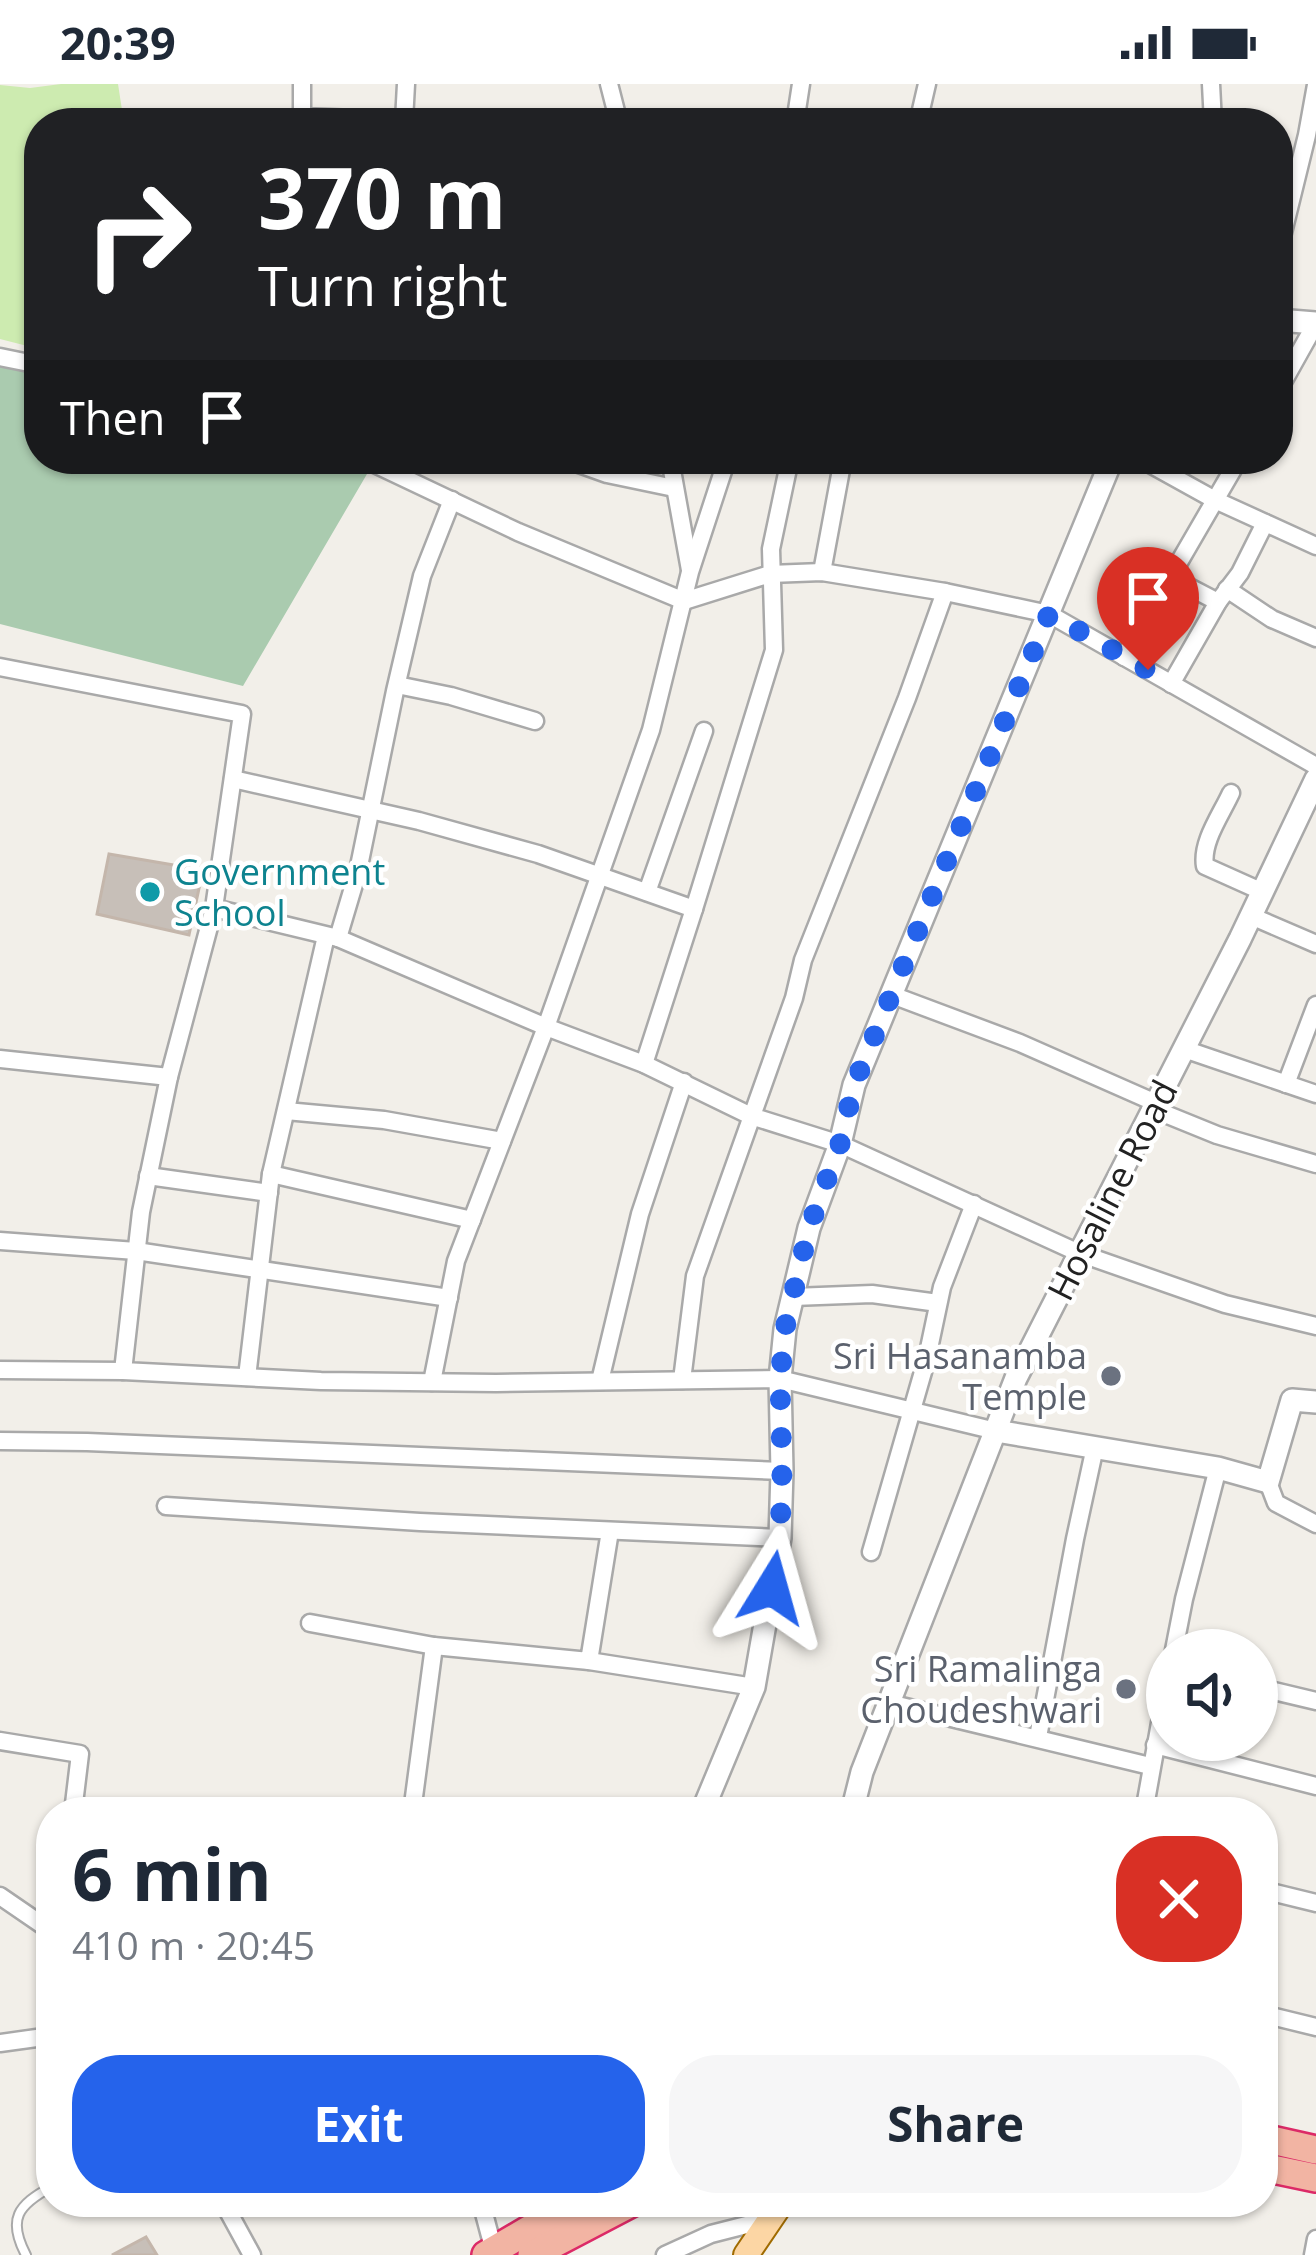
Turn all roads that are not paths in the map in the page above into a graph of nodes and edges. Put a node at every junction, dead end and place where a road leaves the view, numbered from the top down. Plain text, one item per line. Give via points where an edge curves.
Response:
1 (1316, 86) edge
2 (1293, 192) edge
3 (1316, 323) edge
4 (1293, 364) edge
5 (396, 474) edge
6 (607, 474) edge
7 (672, 474) edge
8 (722, 474) edge
9 (787, 474) edge
10 (840, 474) edge
11 (1106, 474) edge
12 (1168, 474) edge
13 (1229, 474) edge
14 (674, 488) junction
15 (452, 500) junction
16 (1214, 500) junction
17 (1265, 523) junction
18 (1316, 545) edge
19 (690, 572) junction
20 (822, 572) junction
21 (770, 574) junction
22 (1170, 577) junction
23 (945, 592) junction
24 (1222, 595) junction
25 (684, 602) junction
26 (1049, 614) junction
27 (1316, 638) edge
28 (1124, 657) junction
29 (0, 667) edge
30 (1171, 683) junction
31 (397, 685) junction
32 (535, 721) dead end
33 (704, 731) dead end
34 (1316, 766) edge
35 (233, 779) junction
36 (1316, 779) edge
37 (1231, 793) dead end
38 (371, 810) junction
39 (599, 875) junction
40 (646, 892) junction
41 (1263, 892) junction
42 (214, 908) junction
43 (694, 909) junction
44 (1252, 916) junction
45 (332, 937) junction
46 (1316, 944) edge
47 (892, 995) junction
48 (1316, 1005) edge
49 (546, 1027) junction
50 (1184, 1049) junction
51 (0, 1059) edge
52 (644, 1064) junction
53 (169, 1077) junction
54 (684, 1082) junction
55 (1286, 1084) junction
56 (1316, 1094) edge
57 (1155, 1106) junction
58 (286, 1111) junction
59 (751, 1116) junction
60 (502, 1141) junction
61 (840, 1144) junction
62 (1316, 1164) edge
63 (148, 1176) junction
64 (270, 1184) junction
65 (974, 1204) junction
66 (472, 1220) junction
67 (0, 1241) edge
68 (136, 1251) junction
69 (1079, 1253) junction
70 (260, 1268) junction
71 (793, 1297) junction
72 (449, 1298) junction
73 (938, 1303) junction
74 (1316, 1326) edge
75 (0, 1370) edge
76 (123, 1371) junction
77 (248, 1377) junction
78 (780, 1379) junction
79 (682, 1380) junction
80 (600, 1381) junction
81 (432, 1382) junction
82 (1316, 1402) edge
83 (912, 1412) junction
84 (996, 1431) junction
85 (0, 1441) edge
86 (1095, 1447) junction
87 (1219, 1468) junction
88 (782, 1472) junction
89 (1268, 1481) junction
90 (166, 1506) dead end
91 (1316, 1524) edge
92 (610, 1531) junction
93 (780, 1538) junction
94 (871, 1552) dead end
95 (310, 1623) dead end
96 (1178, 1629) edge
97 (434, 1646) junction
98 (589, 1660) junction
99 (754, 1687) junction
100 (1278, 1692) edge
101 (1316, 1701) edge
102 (889, 1703) junction
103 (1038, 1737) junction
104 (0, 1741) edge
105 (1151, 1761) edge
106 (1218, 1761) edge
107 (1150, 1766) junction
108 (1316, 1786) edge
109 (75, 1797) edge
110 (414, 1797) edge
111 (708, 1797) edge
112 (856, 1797) edge
113 (1146, 1797) edge
114 (1278, 1894) edge
115 (0, 1896) edge
116 (1316, 1903) edge
117 (36, 1921) edge
118 (1278, 2018) edge
119 (1316, 2027) edge
120 (36, 2038) edge
121 (0, 2043) edge
122 (1278, 2141) edge
123 (1316, 2150) edge
124 (1278, 2170) edge
125 (1316, 2178) edge
126 (36, 2195) edge
127 (233, 2217) edge
128 (484, 2217) edge
129 (551, 2217) edge
130 (604, 2217) edge
131 (759, 2217) edge
132 (772, 2217) edge
133 (1316, 2239) edge
134 (490, 2253) edge
135 (26, 2255) edge
136 (252, 2255) edge
137 (532, 2255) edge
138 (665, 2255) edge
139 (746, 2255) edge
140 (1313, 2255) edge

1 - 2 street
3 - 4 street
5 - 15 street
6 - 14 street
7 - 14 street
8 - 19 street
9 - 21 street
10 - 20 street
11 - 26 street
12 - 16 street
13 - 16 street
14 - 19 street
15 - 25 street
15 - 31 street via 422,576
16 - 17 street
16 - 22 street
17 - 18 street
17 - 24 street
19 - 25 street
20 - 21 street
20 - 23 street
21 - 25 street
21 - 43 street via 774,650
22 - 24 street
22 - 28 street
23 - 26 street
23 - 59 street
24 - 27 street
24 - 30 street
25 - 39 street via 651,730
26 - 28 street
26 - 47 street
28 - 30 street
29 - 35 street via 242,714
30 - 34 street
31 - 32 street
31 - 38 street
33 - 40 street
35 - 38 street
35 - 42 street
36 - 41 street, Hosaline Road
37 - 41 street via 1203,862
38 - 39 street
38 - 45 street
39 - 40 street
39 - 49 street
40 - 43 street
41 - 44 street, Hosaline Road
42 - 45 street
42 - 53 street
43 - 52 street
44 - 46 street
44 - 50 street, Hosaline Road
45 - 49 street
45 - 58 street
47 - 57 street
47 - 61 street via 854,1085
48 - 55 street
49 - 52 street
49 - 60 street
50 - 55 street
50 - 57 street, Hosaline Road
51 - 53 street
52 - 54 street
53 - 63 street
54 - 59 street
54 - 80 street via 635,1233
55 - 56 street
57 - 62 street via 1216,1135
57 - 69 street, Hosaline Road
58 - 60 street
58 - 64 street
59 - 61 street
59 - 79 street via 695,1276
60 - 66 street
61 - 65 street
61 - 71 street
63 - 64 street
63 - 68 street
64 - 66 street
64 - 70 street
65 - 69 street
65 - 73 street
66 - 72 street
67 - 68 street
68 - 70 street
68 - 76 street
69 - 74 street
69 - 84 street, Hosaline Road
70 - 72 street
70 - 77 street
71 - 73 street via 872,1294
71 - 78 street
72 - 81 street
73 - 83 street
75 - 76 street
76 - 77 street
77 - 81 street
78 - 79 street
78 - 83 street
78 - 88 street
79 - 80 street
80 - 81 street
82 - 89 street via 1292,1400
83 - 84 street
83 - 94 street
84 - 86 street
84 - 102 street, Hosaline Road
85 - 88 street
86 - 87 street
86 - 103 street
87 - 89 street
87 - 96 street
88 - 93 street
89 - 91 street via 1276,1503
90 - 92 street
92 - 93 street
92 - 98 street
93 - 99 street
95 - 97 street
97 - 98 street
97 - 110 street
98 - 99 street
99 - 111 street
100 - 101 street
102 - 103 street
102 - 112 street, Hosaline Road
103 - 107 street
104 - 109 street via 80,1754
105 - 107 street
106 - 108 street
107 - 113 street
114 - 116 street
115 - 117 street
118 - 119 street
120 - 121 street
122 - 123 highway
124 - 125 highway
126 - 135 lane via 15,2224
127 - 136 street
128 - 134 street
129 - 134 highway
130 - 137 highway
131 - 138 street
132 - 139 main road
133 - 140 street

